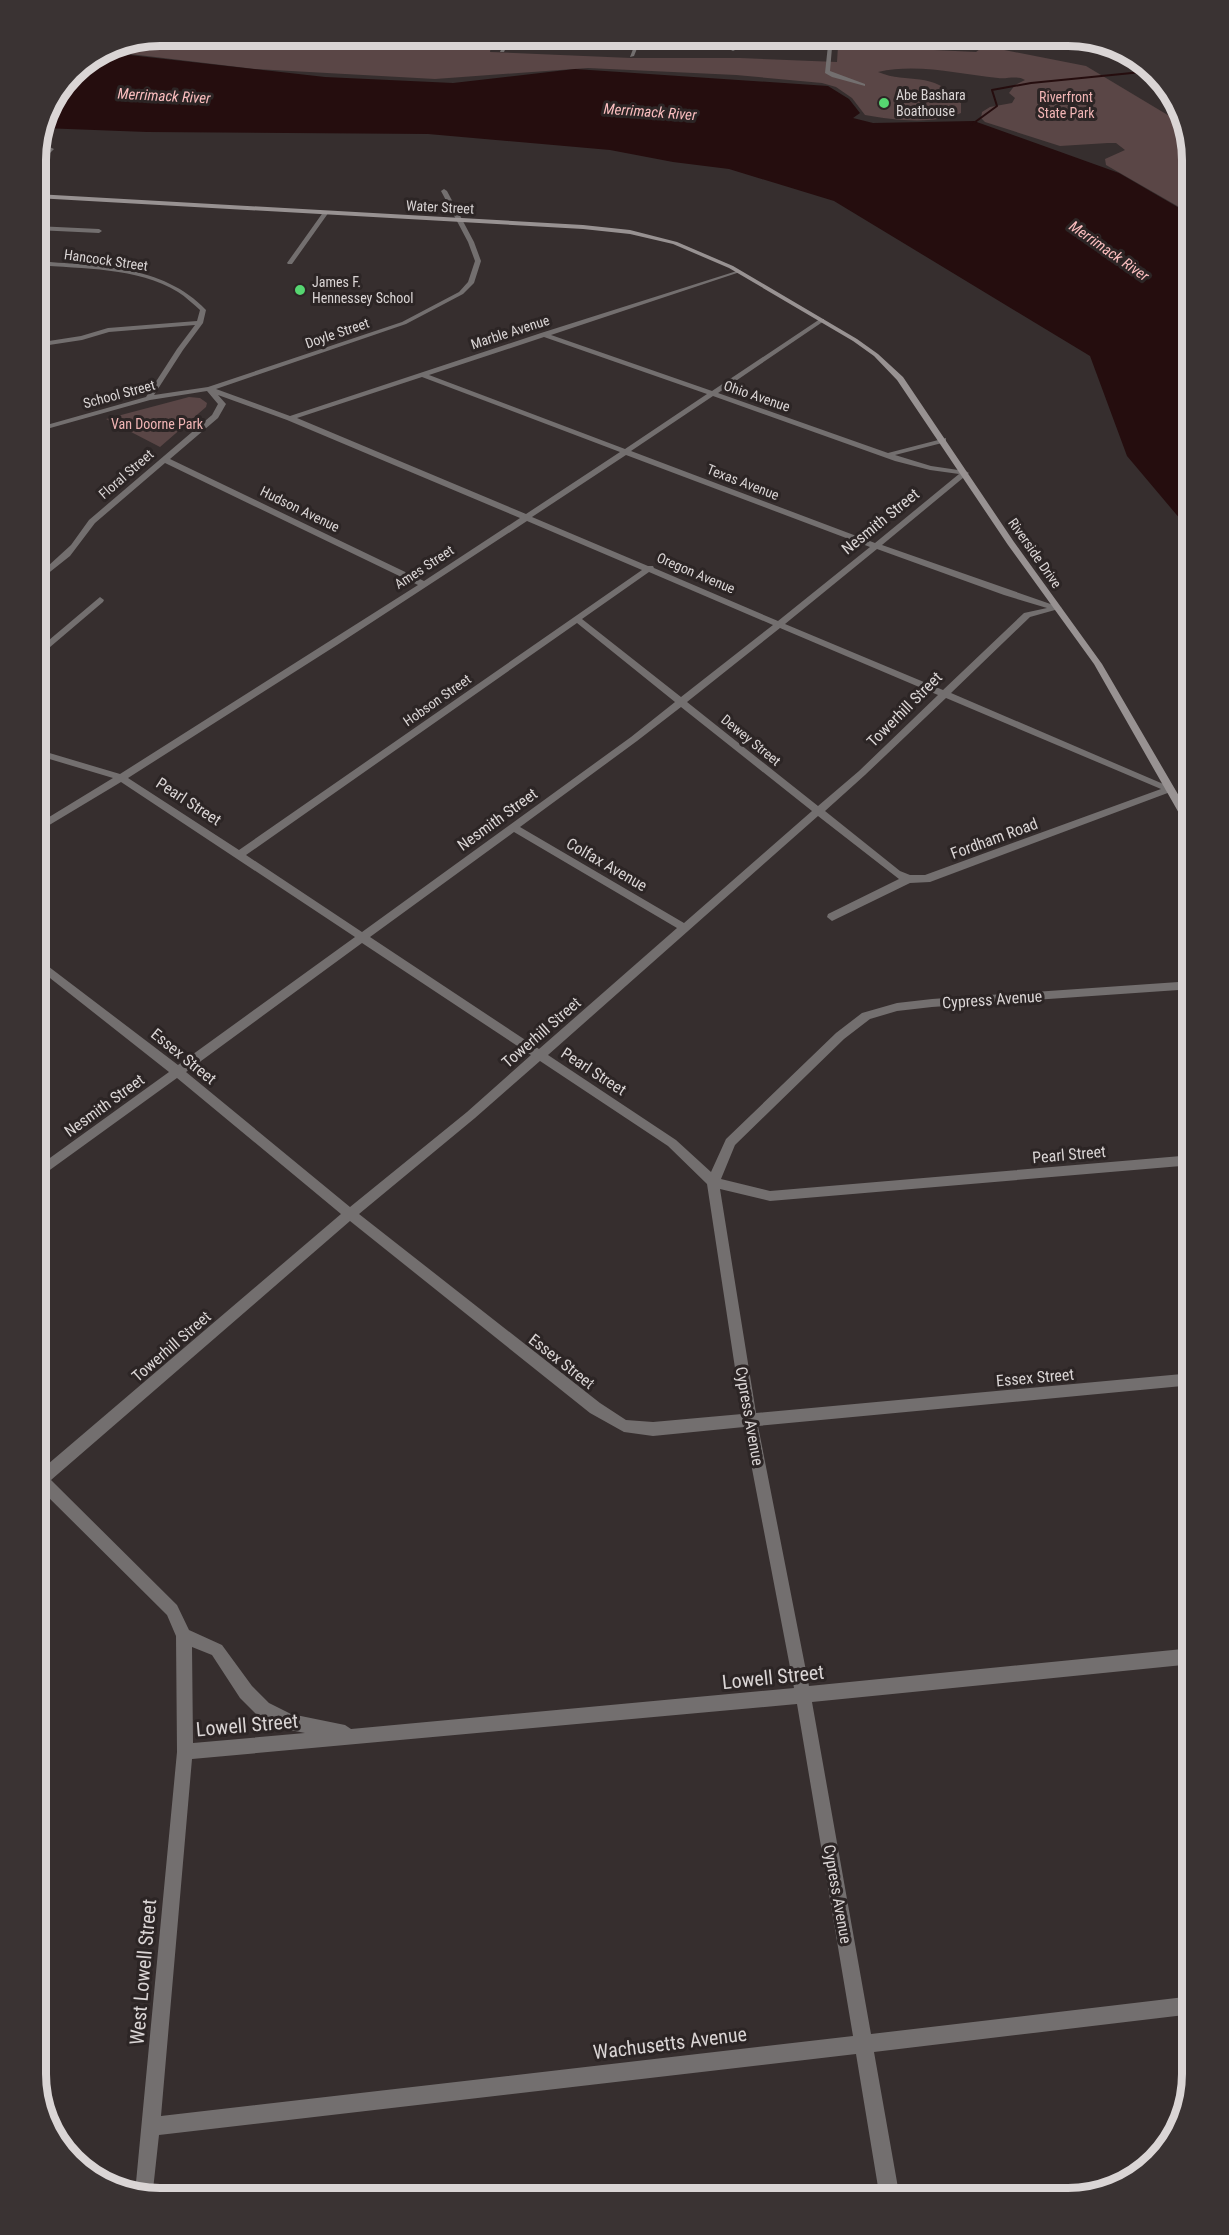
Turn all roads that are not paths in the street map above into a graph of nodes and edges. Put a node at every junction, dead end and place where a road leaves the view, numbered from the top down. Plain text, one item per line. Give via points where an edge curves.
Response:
1 (504, 46) edge
2 (636, 47) edge
3 (734, 47) edge
4 (830, 47) edge
5 (733, 50) dead end
6 (502, 51) dead end
7 (632, 56) dead end
8 (863, 85) dead end
9 (444, 191) dead end
10 (48, 196) edge
11 (326, 212) junction
12 (459, 220) junction
13 (47, 229) edge
14 (99, 231) dead end
15 (290, 263) dead end
16 (47, 264) edge
17 (738, 271) junction
18 (822, 320) junction
19 (200, 323) junction
20 (543, 334) junction
21 (47, 343) edge
22 (421, 374) junction
23 (209, 389) junction
24 (713, 393) junction
25 (149, 398) junction
26 (290, 418) junction
27 (47, 427) edge
28 (944, 440) junction
29 (625, 451) junction
30 (888, 455) junction
31 (164, 459) junction
32 (965, 473) junction
33 (526, 516) junction
34 (875, 546) junction
35 (650, 568) junction
36 (47, 572) edge
37 (424, 584) junction
38 (100, 600) dead end
39 (1058, 608) junction
40 (578, 620) junction
41 (781, 623) junction
42 (47, 647) edge
43 (944, 692) junction
44 (681, 702) junction
45 (47, 755) edge
46 (121, 778) junction
47 (1170, 789) junction
48 (1182, 810) edge
49 (819, 811) junction
50 (47, 823) edge
51 (513, 827) junction
52 (240, 854) junction
53 (908, 879) junction
54 (832, 917) dead end
55 (686, 928) junction
56 (363, 937) junction
57 (47, 969) edge
58 (1182, 986) edge
59 (539, 1055) junction
60 (178, 1072) junction
61 (1182, 1161) edge
62 (46, 1167) edge
63 (713, 1182) junction
64 (350, 1214) junction
65 (1182, 1380) edge
66 (750, 1420) junction
67 (46, 1470) edge
68 (46, 1485) edge
69 (184, 1635) junction
70 (1182, 1657) edge
71 (803, 1695) junction
72 (358, 1735) junction
73 (185, 1752) junction
74 (1182, 2006) edge
75 (864, 2042) junction
76 (152, 2126) junction
77 (145, 2187) edge
78 (888, 2188) edge

1 - 6 street
2 - 7 street
3 - 5 street
4 - 8 street via 827,72
9 - 12 street, Doyle Street
10 - 11 main road, Water Street
11 - 12 main road, Water Street
11 - 15 street
12 - 17 main road, Water Street via 630,232 675,243
12 - 23 street, Doyle Street via 478,261 471,284 461,293 404,323
13 - 14 street
16 - 19 street, Hancock Street via 161,281 178,288 203,310
17 - 18 main road, Water Street
17 - 20 street, Marble Avenue
18 - 24 street, Ames Street
18 - 28 main road, Riverside Drive via 876,355 900,378
19 - 21 street via 120,328
19 - 25 street
20 - 22 street, Marble Avenue
20 - 24 street, Ohio Avenue
22 - 26 street, Marble Avenue
22 - 29 street, Texas Avenue
23 - 25 street, School Street
23 - 26 street, Oregon Avenue
23 - 31 street, Floral Street via 222,404 214,416
24 - 29 street, Ames Street
24 - 30 street, Ohio Avenue
25 - 27 street, School Street
26 - 33 street, Oregon Avenue
28 - 30 street
28 - 32 main road, Riverside Drive
29 - 33 street, Ames Street
29 - 34 street, Texas Avenue
30 - 32 street, Ohio Avenue via 930,468
31 - 36 street, Floral Street via 92,522 83,538
31 - 37 street, Hudson Avenue
32 - 34 street, Nesmith Street
32 - 39 main road, Riverside Drive
33 - 35 street, Oregon Avenue
33 - 37 street, Ames Street
34 - 39 street, Texas Avenue
34 - 41 street, Nesmith Street
35 - 40 street, Hobson Street
35 - 41 street, Oregon Avenue
37 - 46 street, Ames Street
38 - 42 street
39 - 43 street, Towerhill Street via 1027,615
39 - 47 main road, Riverside Drive via 1098,664
40 - 44 street, Dewey Street
40 - 52 street, Hobson Street
41 - 43 street, Oregon Avenue
41 - 44 street, Nesmith Street
43 - 47 street, Oregon Avenue
43 - 49 street, Towerhill Street
44 - 49 street, Dewey Street
44 - 51 street, Nesmith Street
45 - 46 street, Pearl Street
46 - 50 street, Ames Street
46 - 52 street, Pearl Street
47 - 48 main road, Riverside Drive
47 - 53 street, Fordham Road via 926,879
49 - 53 street, Dewey Street
49 - 55 street, Towerhill Street
51 - 55 street, Colfax Avenue
51 - 56 street, Nesmith Street
52 - 56 street, Pearl Street
53 - 54 street, Fordham Road
55 - 59 street, Towerhill Street
56 - 59 street, Pearl Street
56 - 60 street, Nesmith Street
57 - 60 street, Essex Street
58 - 63 street, Cypress Avenue via 932,1003 866,1016 730,1142
59 - 63 street, Pearl Street via 672,1143
59 - 64 street, Towerhill Street
60 - 62 street, Nesmith Street
60 - 64 street, Essex Street
61 - 63 street, Pearl Street via 770,1196
63 - 66 street, Cypress Avenue
64 - 66 street, Essex Street via 595,1408 624,1426 653,1429
64 - 67 street, Towerhill Street
65 - 66 street, Essex Street
66 - 71 street, Cypress Avenue
68 - 69 street, Lowell Street via 172,1610
69 - 72 street, Lowell Street via 217,1650 263,1709 290,1722
69 - 73 street, Lowell Street
70 - 71 street, Lowell Street
71 - 72 street, Lowell Street
71 - 75 street, Cypress Avenue
72 - 73 street, Lowell Street
73 - 76 street, West Lowell Street
74 - 75 street, Wachusetts Avenue
75 - 76 street, Wachusetts Avenue
75 - 78 street, Cypress Avenue
76 - 77 street, West Lowell Street

